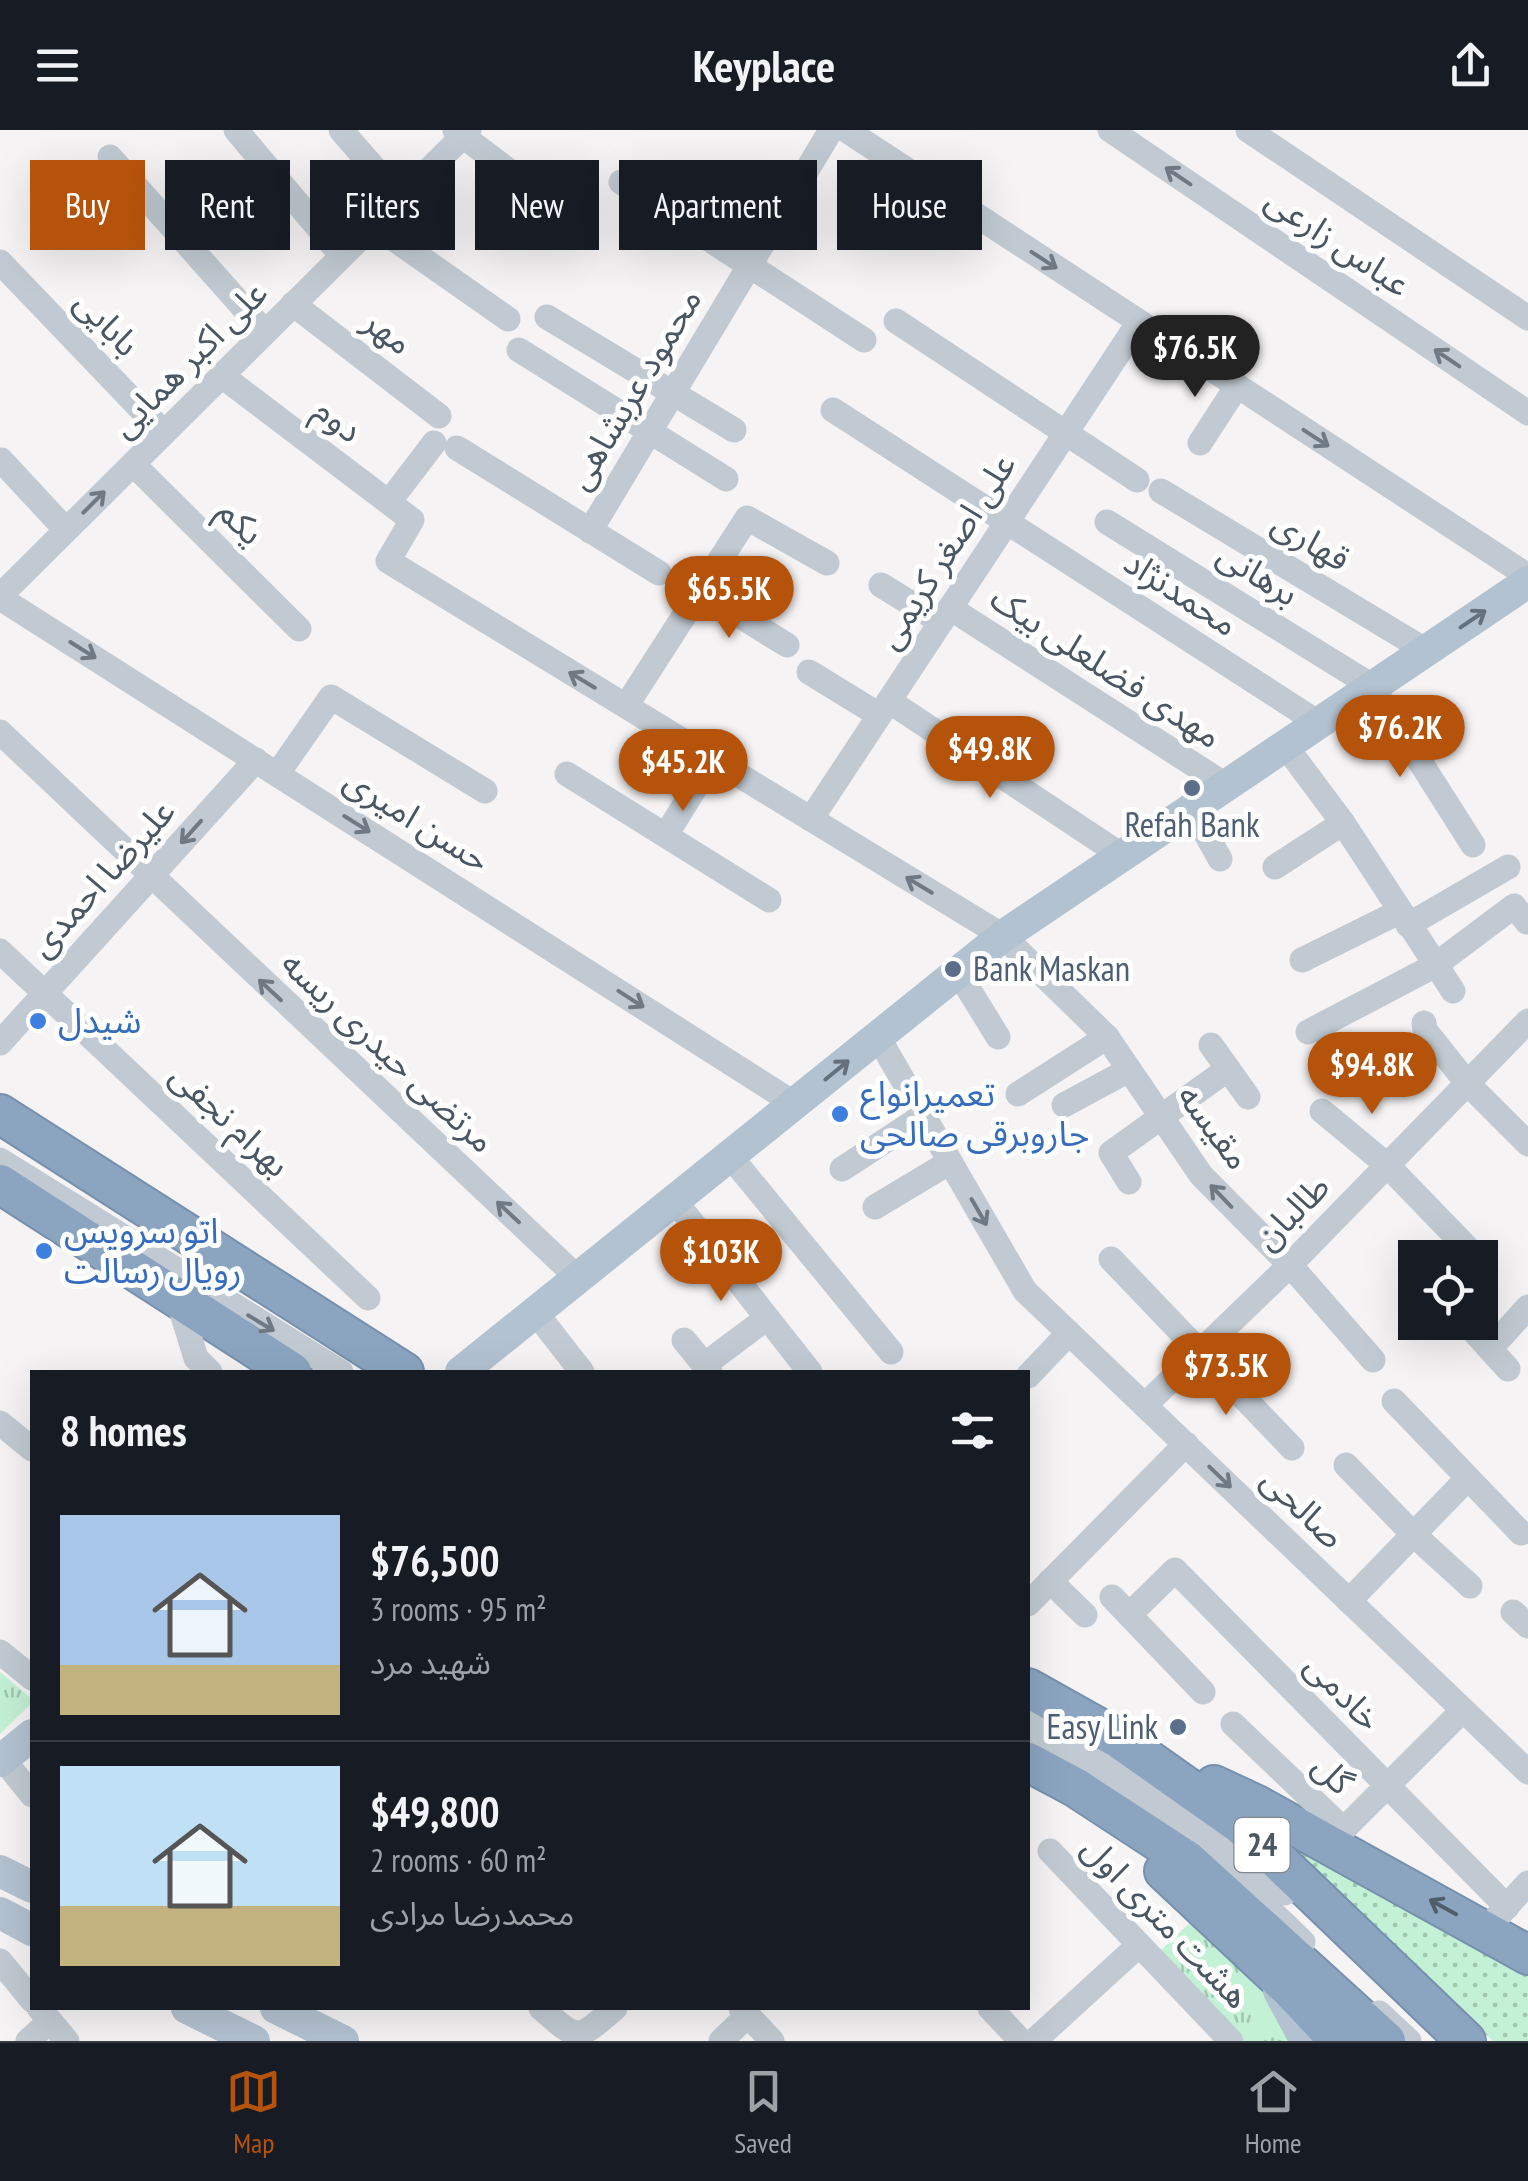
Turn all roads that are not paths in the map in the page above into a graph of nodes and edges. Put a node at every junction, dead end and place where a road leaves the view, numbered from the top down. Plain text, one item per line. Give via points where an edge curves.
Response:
1 (236, 130) edge
2 (341, 130) edge
3 (831, 130) edge
4 (846, 130) edge
5 (1110, 130) edge
6 (1248, 130) edge
7 (462, 132) edge
8 (110, 158) dead end
9 (367, 160) edge
10 (436, 160) edge
11 (498, 160) edge
12 (348, 250) edge
13 (411, 250) edge
14 (728, 250) edge
15 (342, 256) junction
16 (0, 262) edge
17 (750, 264) junction
18 (293, 304) junction
19 (547, 317) dead end
20 (1528, 318) edge
21 (508, 319) dead end
22 (896, 321) dead end
23 (1139, 322) junction
24 (265, 332) junction
25 (864, 340) dead end
26 (519, 350) dead end
27 (222, 376) junction
28 (1237, 386) junction
29 (673, 392) junction
30 (832, 410) dead end
31 (1528, 413) edge
32 (439, 416) dead end
33 (734, 430) dead end
34 (650, 432) junction
35 (164, 433) junction
36 (1066, 433) junction
37 (1223, 458) dead end
38 (0, 460) edge
39 (132, 464) junction
40 (726, 479) dead end
41 (389, 502) junction
42 (412, 520) joint
43 (1006, 522) junction
44 (1107, 522) dead end
45 (66, 530) junction
46 (590, 530) junction
47 (827, 563) dead end
48 (659, 573) dead end
49 (1528, 579) edge
50 (881, 584) dead end
51 (700, 591) junction
52 (0, 597) edge
53 (945, 615) junction
54 (299, 629) dead end
55 (787, 645) dead end
56 (1425, 650) junction
57 (808, 672) dead end
58 (1372, 686) junction
59 (626, 706) junction
60 (884, 708) junction
61 (1317, 722) junction
62 (0, 732) edge
63 (1284, 744) junction
64 (713, 760) junction
65 (267, 767) junction
66 (568, 774) dead end
67 (1224, 784) junction
68 (485, 791) dead end
69 (1192, 808) junction
70 (811, 819) junction
71 (1343, 823) junction
72 (666, 835) junction
73 (1474, 845) dead end
74 (1121, 855) junction
75 (1220, 859) dead end
76 (1275, 866) dead end
77 (1508, 867) dead end
78 (150, 877) junction
79 (769, 900) dead end
80 (1404, 918) junction
81 (1527, 922) edge
82 (1002, 936) junction
83 (0, 951) edge
84 (1302, 960) dead end
85 (1434, 966) junction
86 (958, 972) junction
87 (1453, 991) dead end
88 (44, 993) junction
89 (1528, 1021) edge
90 (1424, 1023) dead end
91 (1308, 1032) dead end
92 (1107, 1036) junction
93 (878, 1037) junction
94 (998, 1037) dead end
95 (0, 1043) edge
96 (1212, 1046) dead end
97 (1228, 1069) junction
98 (1129, 1070) junction
99 (1467, 1083) junction
100 (1018, 1094) dead end
101 (1248, 1097) dead end
102 (796, 1104) junction
103 (1064, 1105) dead end
104 (1322, 1110) dead end
105 (0, 1114) edge
106 (924, 1116) junction
107 (1160, 1117) junction
108 (0, 1131) edge
109 (1528, 1144) edge
110 (730, 1156) junction
111 (0, 1160) edge
112 (950, 1162) junction
113 (1387, 1166) junction
114 (842, 1170) dead end
115 (1129, 1182) dead end
116 (0, 1184) edge
117 (674, 1201) junction
118 (875, 1207) dead end
119 (1459, 1240) edge
120 (1111, 1259) dead end
121 (1290, 1265) junction
122 (579, 1278) junction
123 (368, 1298) dead end
124 (178, 1300) junction
125 (1528, 1307) edge
126 (536, 1313) junction
127 (767, 1318) junction
128 (1070, 1333) junction
129 (684, 1340) dead end
130 (1482, 1340) edge
131 (1490, 1349) junction
132 (1200, 1350) junction
133 (891, 1352) dead end
134 (1373, 1360) dead end
135 (708, 1369) edge
136 (208, 1370) edge
137 (289, 1370) edge
138 (338, 1370) edge
139 (373, 1370) edge
140 (401, 1370) edge
141 (464, 1370) edge
142 (580, 1370) edge
143 (808, 1370) edge
144 (1508, 1370) dead end
145 (1030, 1374) edge
146 (1394, 1401) dead end
147 (1145, 1406) junction
148 (0, 1423) edge
149 (1186, 1444) junction
150 (30, 1447) edge
151 (1292, 1448) dead end
152 (1346, 1465) dead end
153 (1468, 1478) junction
154 (1521, 1533) dead end
155 (1414, 1534) junction
156 (1470, 1586) dead end
157 (1035, 1592) edge
158 (1349, 1601) junction
159 (1085, 1614) dead end
160 (0, 1652) edge
161 (30, 1676) edge
162 (1030, 1689) edge
163 (1203, 1692) dead end
164 (1463, 1710) junction
165 (1030, 1712) edge
166 (1233, 1724) dead end
167 (30, 1737) edge
168 (1030, 1737) edge
169 (1119, 1740) junction
170 (2, 1760) edge
171 (1030, 1763) edge
172 (1528, 1772) edge
173 (1386, 1786) junction
174 (1075, 1787) junction
175 (30, 1793) edge
176 (1050, 1850) dead end
177 (0, 1871) edge
178 (1528, 1883) edge
179 (30, 1886) edge
180 (0, 1914) edge
181 (1496, 1919) junction
182 (30, 1929) edge
183 (1140, 1944) junction
184 (1246, 1948) junction
185 (1528, 1955) edge
186 (0, 1962) edge
187 (30, 1998) edge
188 (191, 2010) edge
189 (281, 2010) edge
190 (543, 2010) edge
191 (613, 2010) edge
192 (992, 2010) edge
193 (745, 2011) edge
194 (45, 2014) edge
195 (330, 2030) edge
196 (28, 2041) edge
197 (67, 2041) edge
198 (254, 2041) edge
199 (721, 2041) edge
200 (772, 2041) edge
201 (1021, 2041) edge
202 (1034, 2041) edge
203 (1231, 2041) edge
204 (1306, 2041) edge
205 (1339, 2041) edge
206 (1386, 2041) edge
207 (1409, 2041) edge
208 (1441, 2041) edge
209 (1466, 2041) edge

1 - 15 street
2 - 9 street
3 - 17 street, محمود عربشاهی
4 -> 23 street
31 -> 5 street, عباس زارعی
6 - 20 street
7 - 10 street, علی اکبر همایی
7 - 11 street
8 - 24 street
12 - 15 street, علی اکبر همایی
13 - 21 street
14 - 17 street
15 - 18 street, علی اکبر همایی
16 - 35 street, بابایی
17 - 25 street
17 - 29 street, محمود عربشاهی
18 - 24 street, علی اکبر همایی
18 - 32 street, مهر
19 - 29 street
22 - 36 street, قهاری
23 - 28 street
23 - 36 street, علی اصغر کریمی
24 - 27 street, علی اکبر همایی
26 - 34 street
27 - 35 street, علی اکبر همایی
27 - 41 street, دوم
28 - 37 street via 1193,439
28 -> 49 street
29 - 33 street
29 - 34 street, محمود عربشاهی
30 - 43 street, محمدنژاد
34 - 40 street
34 - 46 street, محمود عربشاهی
35 - 39 street, علی اکبر همایی
36 - 43 street, علی اصغر کریمی
36 - 56 street, قهاری
38 - 45 street
45 -> 39 street, علی اکبر همایی
39 - 54 street, یکم
41 - 42 street, دوم
41 - 46 street via 445,445
59 -> 42 street, مقیسه via 388,560
43 - 53 street, علی اصغر کریمی
43 - 61 street, محمدنژاد
44 - 58 street, برهانی
45 - 52 street, علی اکبر همایی
46 - 48 street
47 - 51 street via 747,518
56 -> 49 main road
50 - 53 street, مهدی فضلعلی بیک
51 - 55 street
51 - 59 street
52 -> 65 street, حسن امیری
53 - 60 street, علی اصغر کریمی
53 - 67 street, مهدی فضلعلی بیک
56 - 58 main road
57 - 60 street
58 - 61 main road
58 - 73 street
59 - 64 street, مقیسه
60 - 70 street, علی اصغر کریمی
60 - 74 street
61 - 63 main road
62 - 78 street, مرتضی حیدری ریسه
63 - 67 main road
63 - 71 street
64 - 70 street, مقیسه
64 - 72 street
65 - 68 street, علیرضا احمدی via 331,698
65 -> 78 street, علیرضا احمدی
65 -> 102 street, حسن امیری
66 - 72 street
67 - 69 main road
69 - 74 main road
69 - 75 street
82 -> 70 street, مقیسه
71 - 76 street
71 - 80 street
72 - 79 street
74 - 82 main road
77 - 80 street
78 - 88 street, علیرضا احمدی
122 -> 78 street, مرتضی حیدری ریسه
80 - 84 street
80 - 85 street
81 - 85 street via 1514,906
82 - 86 main road
82 - 92 street, مقیسه
83 - 88 street, بهرام نجفی
85 - 87 street
85 - 91 street
86 - 93 main road
86 - 94 street
88 - 95 street, علیرضا احمدی
88 - 123 street, بهرام نجفی
89 - 99 street, طالبان
90 - 99 street
92 - 98 street, مقیسه
92 - 100 street
102 -> 93 main road
93 - 106 street, صالحی
96 - 97 street
97 - 101 street
97 - 107 street
98 - 103 street
98 - 107 street, مقیسه
99 - 109 street
99 - 113 street, طالبان
102 - 110 main road
104 - 113 street
105 - 140 highway
106 - 112 street, صالحی
106 - 114 street
107 - 115 street via 1112,1153
121 -> 107 street, مقیسه via 1201,1174
108 - 139 street
110 - 117 main road
110 - 133 street
111 -> 138 street
112 - 118 street
112 -> 128 street, صالحی via 1026,1291
113 - 119 street
113 - 121 street, طالبان
116 - 124 highway
117 - 122 main road
117 - 127 street
120 - 132 street
121 - 132 street, طالبان
121 - 134 street, مقیسه
122 - 126 main road
124 - 136 street via 196,1358
124 - 137 highway
125 - 131 street
126 - 141 main road
126 - 142 street
127 - 135 street
127 - 143 street
128 - 145 street
128 - 147 street, صالحی
129 - 135 street
130 - 131 street
131 - 144 street
132 - 147 street, طالبان
132 - 151 street
146 - 153 street
147 - 149 street, صالحی
148 - 150 street
149 - 157 street
149 -> 158 street, صالحی
152 - 155 street
153 - 154 street
153 - 155 street
155 - 156 street
155 - 158 street
157 - 159 street
158 - 164 street, صالحی
160 - 161 street
162 - 169 highway, 24
163 - 173 street, خادمی via 1120,1606 1175,1570
164 - 172 street, صالحی
164 - 173 street
165 - 208 street via 1156,1788 1230,1844
166 - 173 street, گل via 1336,1826 1346,1827
167 - 170 main road
168 - 207 street via 1215,1862
181 -> 169 highway
169 - 209 highway, 24 via 1241,1825
170 - 175 street
171 - 174 highway, 24
173 - 181 street, خادمی
174 - 184 highway
174 - 206 highway, 24 via 1188,1861
176 - 183 street, هشت متری اول
177 - 179 main road
178 - 181 street
180 - 182 main road
181 - 185 highway
183 - 202 street
183 - 203 street, هشت متری اول
184 - 204 main road
184 - 205 highway
186 - 187 street
188 - 198 main road
189 - 195 main road
190 - 191 street via 575,2038
192 - 201 street
193 - 199 street
193 - 200 street
194 - 196 street
194 - 197 street

